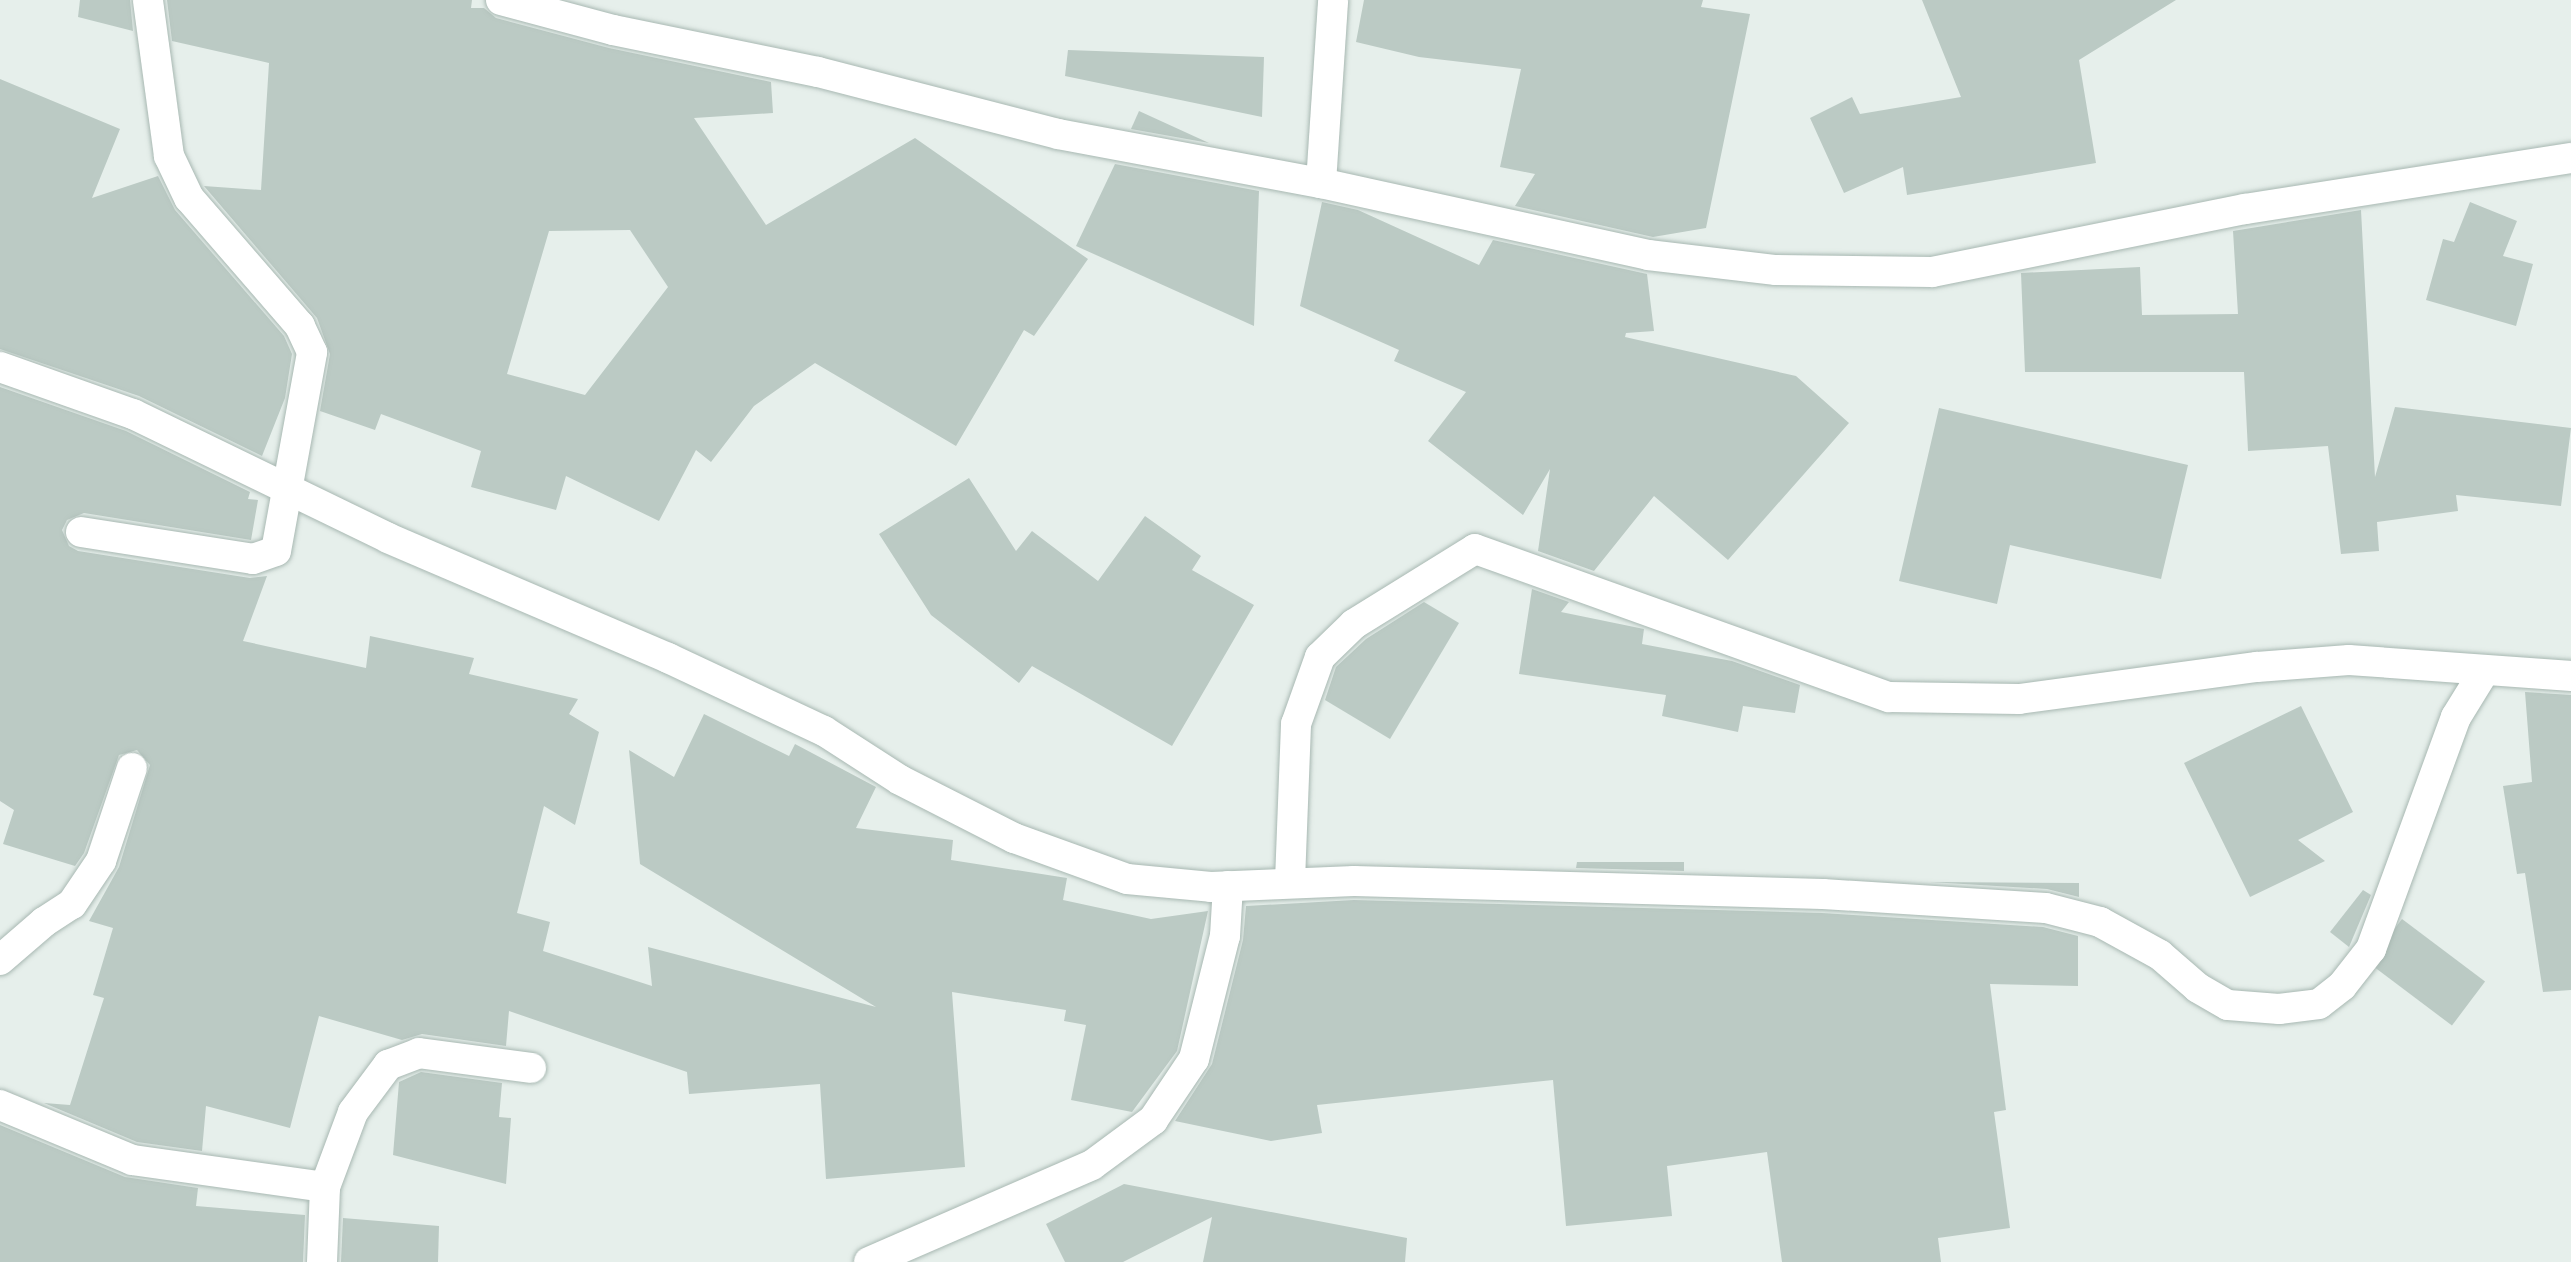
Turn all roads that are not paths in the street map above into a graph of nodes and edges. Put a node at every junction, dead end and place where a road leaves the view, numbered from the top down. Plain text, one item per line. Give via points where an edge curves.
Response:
1 (148, 0) edge
2 (501, 0) edge
3 (1333, 0) edge
4 (2571, 158) edge
5 (1321, 183) junction
6 (0, 367) edge
7 (287, 489) junction
8 (81, 532) dead end
9 (2485, 670) junction
10 (2571, 676) edge
11 (132, 768) dead end
12 (1290, 881) junction
13 (1228, 886) junction
14 (0, 960) edge
15 (531, 1068) dead end
16 (0, 1105) edge
17 (326, 1187) junction
18 (322, 1262) edge
19 (869, 1262) edge

1 - 7 street via 167,140 189,198 300,326 312,352
2 - 5 street via 1058,134
3 - 5 street
4 - 5 street via 2245,210 1932,272 1776,270 1648,255
6 - 7 street via 133,414
7 - 8 street via 280,545 262,558
7 - 13 street via 824,731 900,780 1014,838 1127,878
9 - 10 street
9 - 12 street via 2456,717 2371,949 2319,1004 2228,1005 2100,922 2046,908 1823,894
9 - 12 street via 2349,660 2020,699 1889,698 1475,549 1354,624 1320,657 1296,724
11 - 14 street via 101,861 72,904
12 - 13 street
13 - 19 street via 1225,936 1194,1059 1154,1120 1092,1166
15 - 17 street via 419,1052 388,1066 353,1112
16 - 17 street via 132,1160
17 - 18 street

